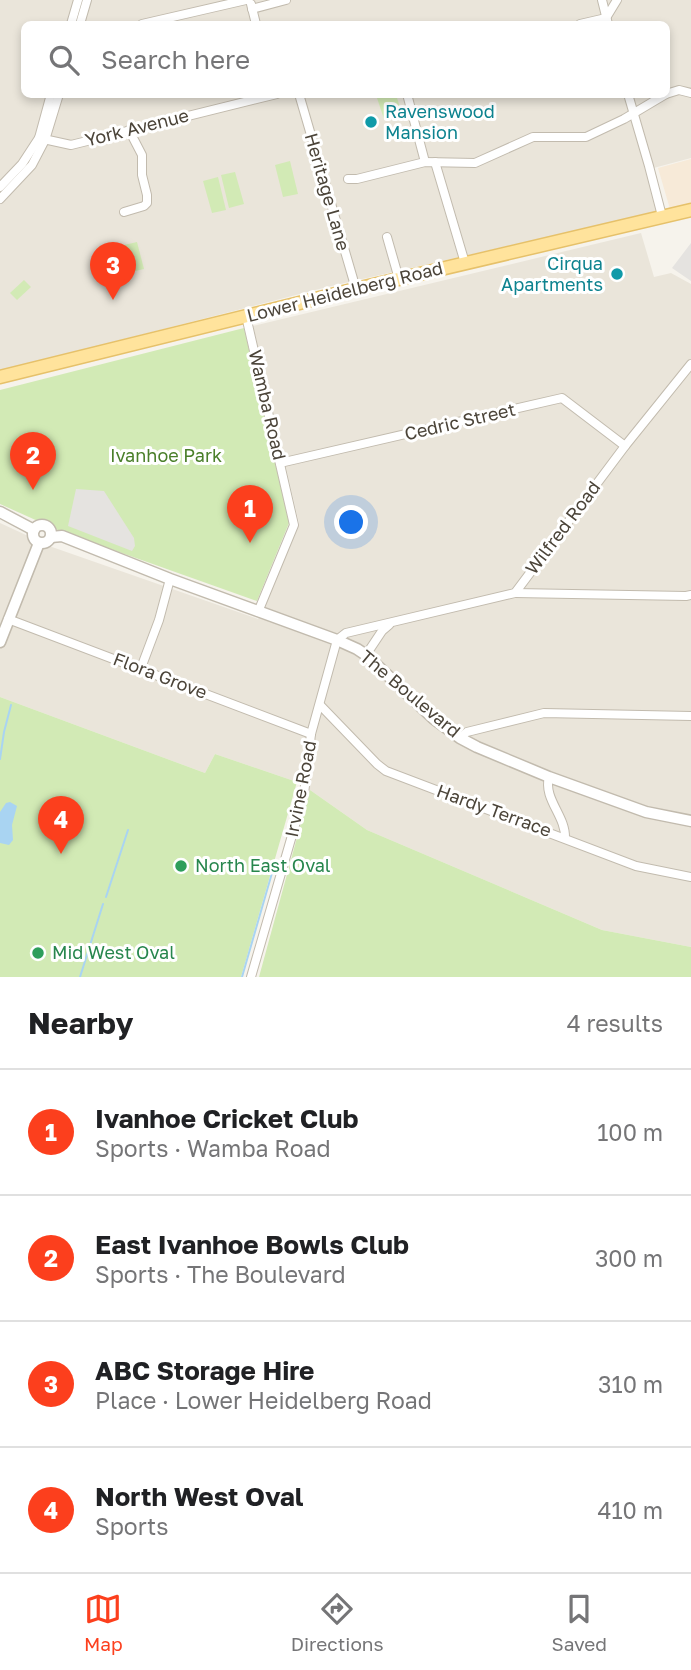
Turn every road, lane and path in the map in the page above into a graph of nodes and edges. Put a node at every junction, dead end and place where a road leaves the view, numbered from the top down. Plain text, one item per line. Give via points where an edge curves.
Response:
1 (78, 0) edge
2 (87, 0) edge
3 (286, 0) edge
4 (602, 0) edge
5 (617, 0) edge
6 (249, 3) edge
7 (72, 21) edge
8 (81, 21) edge
9 (157, 21) edge
10 (255, 21) edge
11 (607, 21) edge
12 (607, 21) edge
13 (670, 93) edge
14 (691, 93) edge
15 (50, 98) edge
16 (57, 98) edge
17 (262, 98) edge
18 (300, 98) edge
19 (408, 98) edge
20 (629, 98) edge
21 (659, 98) edge
22 (633, 113) junction
23 (128, 130) junction
24 (42, 139) junction
25 (425, 162) junction
26 (435, 162) junction
27 (348, 179) dead end
28 (0, 187) edge
29 (0, 199) edge
30 (691, 210) edge
31 (124, 212) dead end
32 (662, 216) junction
33 (387, 237) dead end
34 (465, 263) junction
35 (399, 279) junction
36 (356, 289) junction
37 (246, 316) junction
38 (691, 363) edge
39 (0, 377) edge
40 (625, 446) junction
41 (280, 463) junction
42 (0, 512) edge
43 (34, 530) junction
44 (51, 537) junction
45 (40, 543) junction
46 (170, 579) junction
47 (515, 593) junction
48 (691, 595) edge
49 (258, 612) junction
50 (8, 619) junction
51 (391, 623) junction
52 (337, 640) junction
53 (0, 642) edge
54 (366, 655) junction
55 (141, 668) junction
56 (320, 705) junction
57 (691, 716) edge
58 (311, 734) junction
59 (460, 738) junction
60 (550, 776) junction
61 (691, 821) edge
62 (565, 838) junction
63 (691, 877) edge
64 (251, 977) edge

1 - 7 street
2 - 8 street
3 - 6 street
4 - 11 street
5 - 12 street
6 - 9 street
6 - 10 street
13 - 14 street
15 - 24 street
16 - 24 street
17 - 23 street, York Avenue
18 - 36 street, Heritage Lane
19 - 25 street
20 - 22 street
21 - 22 street
22 - 26 street via 586,137 533,137 475,163
22 - 32 street
23 - 24 street, York Avenue via 71,145
23 - 31 street via 142,155 147,204
24 - 28 street
24 - 29 street via 32,165
25 - 26 street
25 - 27 street
26 - 34 street
30 - 32 main road, Lower Heidelberg Road
32 - 34 main road, Lower Heidelberg Road
33 - 35 street
34 - 35 main road, Lower Heidelberg Road
35 - 36 main road, Lower Heidelberg Road
36 - 37 main road, Lower Heidelberg Road
37 - 39 main road, Lower Heidelberg Road
37 - 41 street, Wamba Road
38 - 40 street, Wilfred Road
40 - 41 street, Cedric Street via 562,398
40 - 47 street, Wilfred Road
41 - 49 street, Wamba Road via 294,525
42 - 43 street
43 - 44 street via 44,525
43 - 45 street via 33,537
44 - 45 street
44 - 46 street, The Boulevard via 62,536
45 - 50 street
46 - 49 street, The Boulevard
46 - 55 street
47 - 48 street
47 - 51 street, Wilfred Road
49 - 52 street, The Boulevard
50 - 53 street
50 - 55 street, Flora Grove
51 - 52 street, Wilfred Road via 346,633
51 - 54 street
52 - 54 street, The Boulevard
52 - 56 street, Irvine Road
54 - 59 street, The Boulevard
55 - 58 street, Flora Grove
56 - 58 street, Irvine Road
56 - 62 street, Hardy Terrace via 386,771
57 - 59 street via 544,713 467,732
58 - 64 street, Irvine Road via 303,794
59 - 60 street, The Boulevard
60 - 61 street, The Boulevard via 646,812
60 - 62 street via 547,785
62 - 63 street, Hardy Terrace via 636,866

